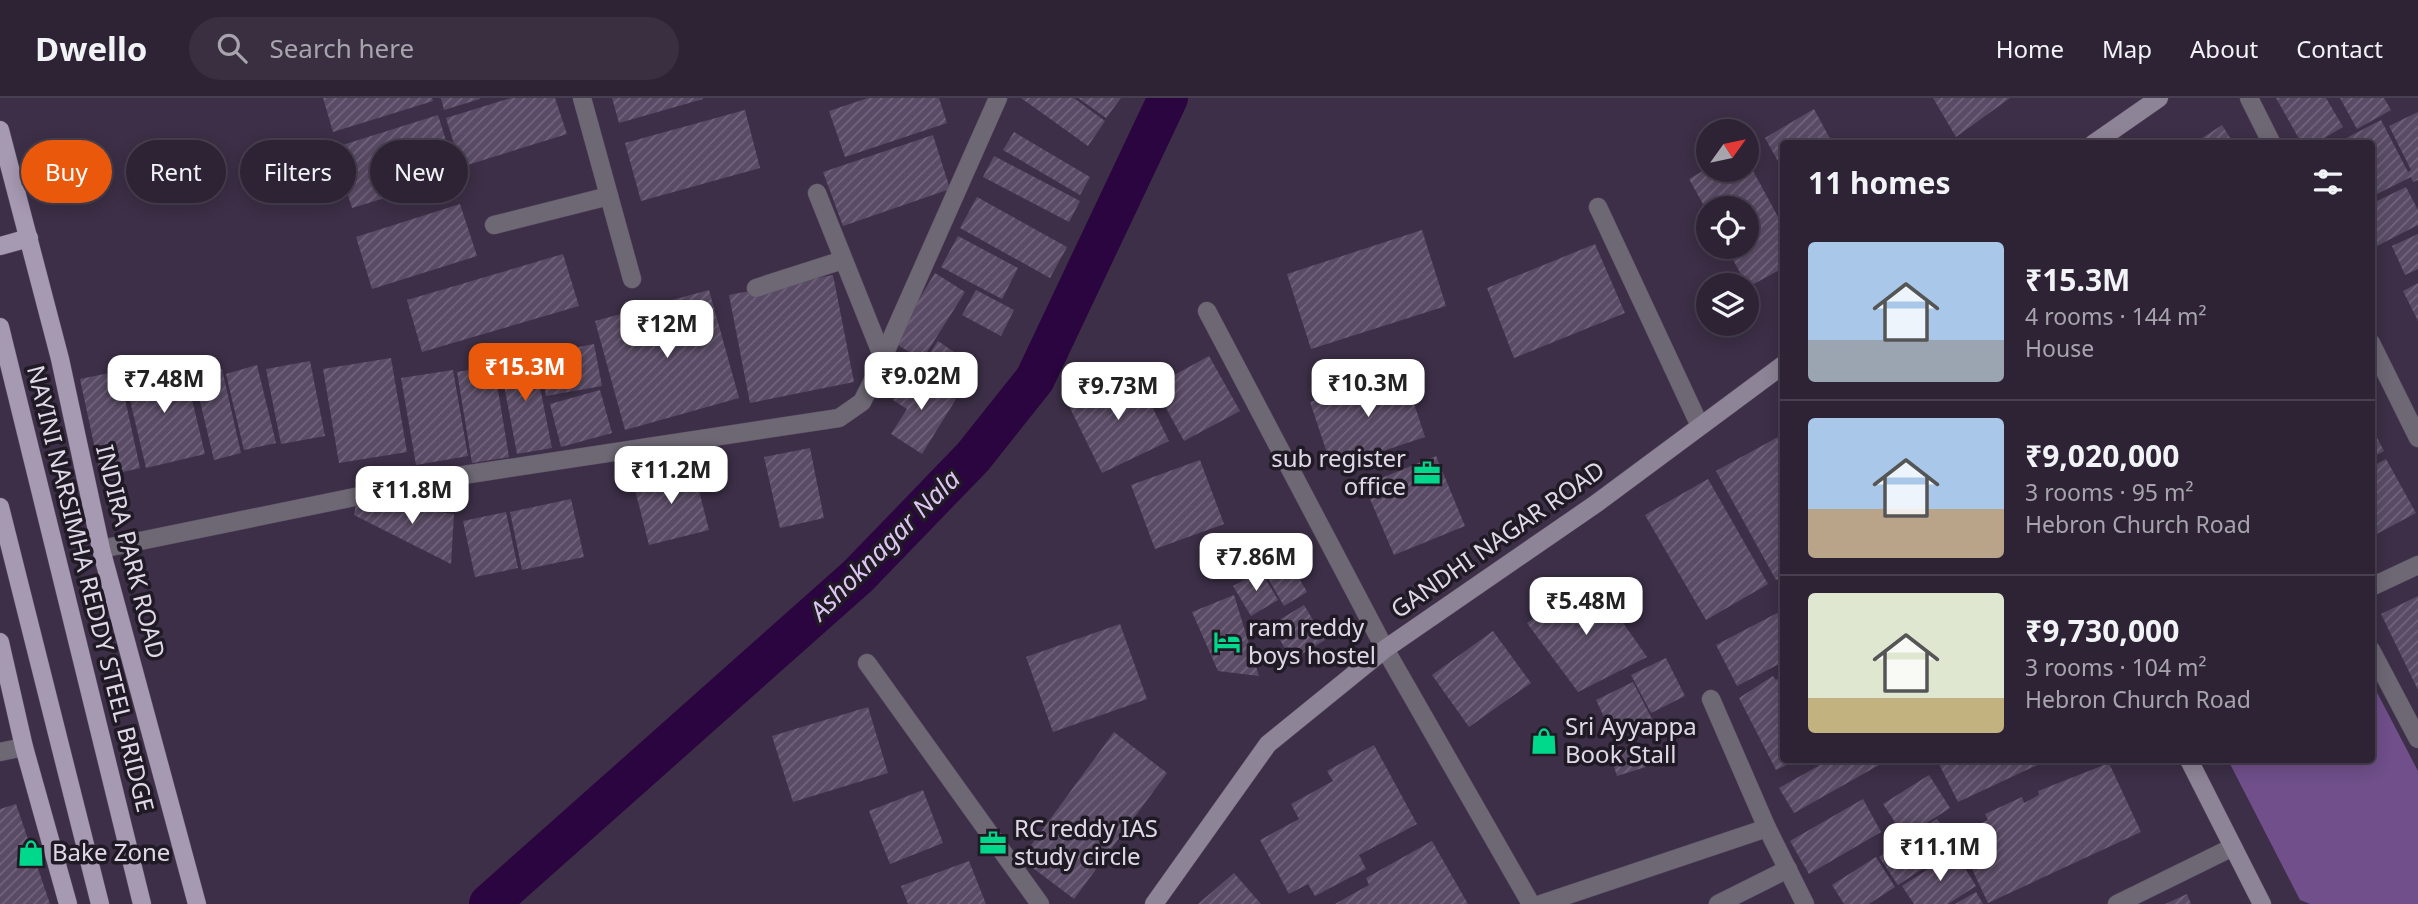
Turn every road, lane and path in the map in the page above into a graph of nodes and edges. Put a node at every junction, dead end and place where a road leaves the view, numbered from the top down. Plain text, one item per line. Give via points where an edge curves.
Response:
1 (582, 98) edge
2 (998, 98) edge
3 (2159, 98) edge
4 (2249, 98) edge
5 (0, 130) edge
6 (2099, 140) edge
7 (2270, 140) edge
8 (817, 194) dead end
9 (609, 196) junction
10 (1598, 207) dead end
11 (494, 225) dead end
12 (29, 238) junction
13 (0, 246) edge
14 (843, 260) junction
15 (632, 279) dead end
16 (756, 288) dead end
17 (1207, 311) dead end
18 (0, 327) edge
19 (2375, 351) edge
20 (883, 358) junction
21 (1780, 367) edge
22 (1700, 426) junction
23 (2418, 438) edge
24 (0, 507) edge
25 (101, 549) junction
26 (2418, 565) edge
27 (2375, 585) edge
28 (0, 642) edge
29 (1385, 649) junction
30 (2375, 658) edge
31 (867, 663) dead end
32 (1711, 699) dead end
33 (2418, 739) edge
34 (24, 747) junction
35 (0, 752) edge
36 (2191, 763) edge
37 (1767, 828) junction
38 (2233, 847) junction
39 (1788, 869) junction
40 (68, 904) edge
41 (100, 904) edge
42 (142, 904) edge
43 (197, 904) edge
44 (1040, 904) edge
45 (1154, 904) edge
46 (1531, 904) edge
47 (1541, 904) edge
48 (1718, 904) edge
49 (1805, 904) edge
50 (2117, 904) edge
51 (2262, 904) edge

1 - 9 street
2 - 20 street
3 - 6 main road
4 - 7 street
5 - 12 main road, INDIRA PARK ROAD
8 - 14 street
9 - 11 street
9 - 15 street
10 - 22 street
12 - 13 main road
12 - 25 main road, INDIRA PARK ROAD
14 - 16 street
14 - 20 street
17 - 29 street
18 - 42 main road, NAYINI NARSIMHA REDDY STEEL BRIDGE
19 - 23 street
20 - 25 street via 862,402 839,418 457,476
21 - 22 main road, GANDHI NAGAR ROAD
22 - 29 main road, GANDHI NAGAR ROAD
24 - 41 main road
25 - 43 main road, INDIRA PARK ROAD
26 - 27 street
28 - 34 main road
29 - 45 main road, GANDHI NAGAR ROAD via 1268,744
29 - 46 street
30 - 33 street
31 - 44 street
32 - 37 street
34 - 35 street
34 - 40 main road
36 - 38 main road
37 - 39 street
37 - 47 street
38 - 50 street
38 - 51 main road
39 - 48 street
39 - 49 street

